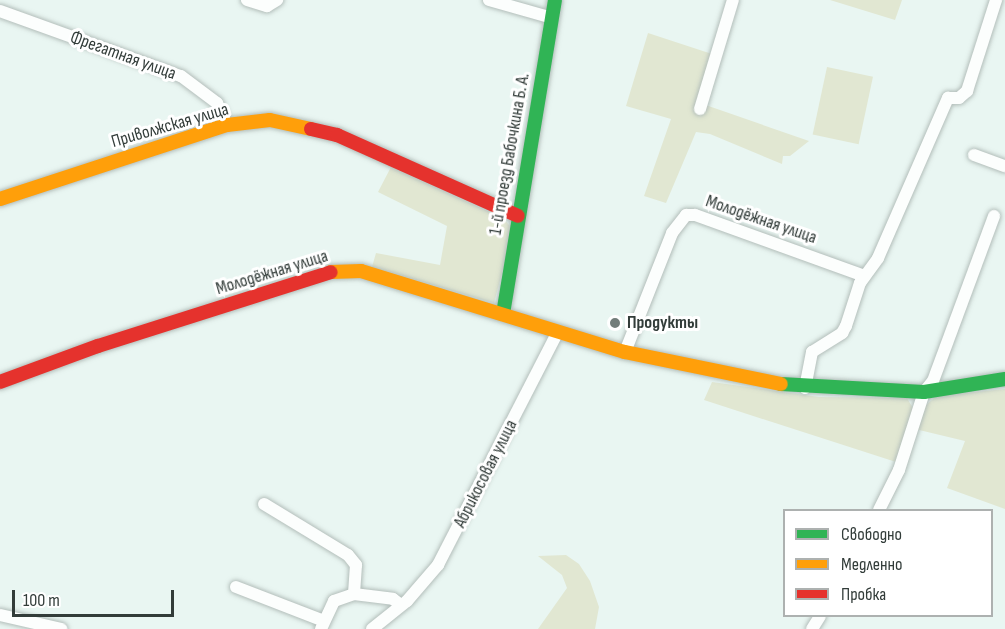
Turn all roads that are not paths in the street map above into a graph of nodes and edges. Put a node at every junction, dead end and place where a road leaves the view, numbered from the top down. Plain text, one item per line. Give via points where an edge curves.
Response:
1 (247, 0) edge
2 (277, 0) edge
3 (489, 0) edge
4 (555, 0) edge
5 (733, 0) edge
6 (996, 0) edge
7 (0, 11) edge
8 (552, 18) junction
9 (700, 109) dead end
10 (227, 125) junction
11 (974, 155) dead end
12 (1005, 166) edge
13 (0, 199) edge
14 (518, 216) junction
15 (994, 216) dead end
16 (864, 276) junction
17 (503, 314) junction
18 (557, 333) junction
19 (626, 352) junction
20 (1005, 379) edge
21 (0, 381) edge
22 (805, 388) junction
23 (924, 392) junction
24 (264, 504) dead end
25 (880, 509) edge
26 (236, 587) dead end
27 (354, 594) junction
28 (400, 605) junction
29 (0, 615) edge
30 (322, 625) edge
31 (61, 629) edge
32 (372, 629) edge

1 - 2 street via 267,6
3 - 8 street
4 - 8 street, 1-й проезд Бабочкина Б. А.
5 - 9 street
6 - 16 street via 967,91 960,98 948,98 878,258
7 - 10 street, Фрегатная улица via 181,76 217,103
8 - 14 street, 1-й проезд Бабочкина Б. А.
10 - 13 street, Приволжская улица
10 - 14 street, Приволжская улица via 270,120 312,127
11 - 12 street
14 - 17 street, 1-й проезд Бабочкина Б. А.
15 - 23 street via 933,381
16 - 19 street, Молодёжная улица via 686,215 672,233
16 - 22 street via 843,333 812,352
17 - 18 street, Молодёжная улица
17 - 21 street, Молодёжная улица via 361,271 336,270
18 - 19 street, Молодёжная улица
18 - 28 street, Абрикосовая улица via 443,556 425,582
19 - 22 street, Молодёжная улица via 715,373
20 - 23 street, Молодёжная улица
22 - 23 street, Молодёжная улица
23 - 25 street via 899,470
24 - 27 street via 348,555 356,565
26 - 30 street
27 - 28 street via 393,598
27 - 30 street via 334,601
28 - 32 street, Абрикосовая улица
29 - 31 street

